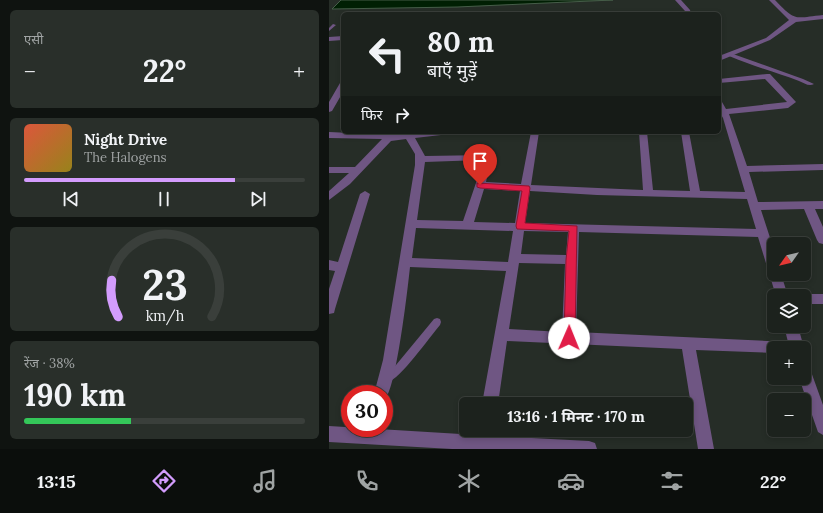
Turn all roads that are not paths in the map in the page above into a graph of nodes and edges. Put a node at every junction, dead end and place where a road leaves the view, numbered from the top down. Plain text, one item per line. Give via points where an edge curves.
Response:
1 (678, 0) edge
2 (771, 0) edge
3 (688, 12) edge
4 (823, 17) edge
5 (794, 20) junction
6 (334, 25) dead end
7 (329, 30) edge
8 (341, 38) edge
9 (329, 39) edge
10 (731, 55) junction
11 (721, 58) edge
12 (721, 81) edge
13 (811, 84) dead end
14 (341, 88) edge
15 (341, 107) edge
16 (329, 108) edge
17 (721, 108) edge
18 (425, 134) edge
19 (535, 134) edge
20 (643, 134) edge
21 (685, 134) edge
22 (329, 135) edge
23 (400, 137) junction
24 (420, 159) junction
25 (823, 167) edge
26 (743, 169) junction
27 (329, 170) edge
28 (358, 170) junction
29 (480, 185) junction
30 (526, 188) junction
31 (648, 193) junction
32 (365, 194) dead end
33 (696, 195) junction
34 (329, 196) edge
35 (751, 196) junction
36 (808, 205) junction
37 (823, 205) edge
38 (755, 206) junction
39 (410, 224) junction
40 (467, 225) junction
41 (520, 226) junction
42 (574, 228) junction
43 (763, 233) junction
44 (823, 240) edge
45 (767, 246) edge
46 (571, 260) junction
47 (404, 262) junction
48 (514, 263) junction
49 (329, 265) edge
50 (342, 267) junction
51 (811, 299) edge
52 (823, 299) edge
53 (329, 309) edge
54 (437, 322) dead end
55 (501, 335) junction
56 (569, 338) junction
57 (688, 342) junction
58 (767, 346) edge
59 (385, 380) junction
60 (384, 385) edge
61 (809, 385) edge
62 (491, 397) edge
63 (823, 427) edge
64 (341, 433) edge
65 (393, 433) edge
66 (329, 434) edge
67 (459, 435) edge
68 (493, 437) edge
69 (589, 449) edge
70 (706, 449) edge

1 - 3 street
2 - 5 street
4 - 5 street
5 - 10 street via 768,38
6 - 7 lane
8 - 9 street
10 - 11 street
10 - 13 lane
12 - 17 street via 767,76 792,102 788,105
14 - 16 street
15 - 16 street
17 - 26 street
18 - 23 street
19 - 30 street
20 - 31 street
21 - 33 street
22 - 23 street
23 - 24 street via 421,154
23 - 28 street via 388,139
24 - 29 street via 483,157 486,161
24 - 39 street
25 - 26 street
26 - 35 street
27 - 28 street
28 - 34 street
29 - 30 street
29 - 40 street
30 - 31 street
30 - 41 street
31 - 33 street
32 - 50 street
33 - 35 street
35 - 38 street
36 - 37 street
36 - 38 street
36 - 44 street
38 - 43 street
39 - 40 street
39 - 47 street
40 - 41 street
41 - 42 street
41 - 48 street
42 - 43 street
42 - 46 street
43 - 45 street
46 - 48 street
46 - 56 street
47 - 48 street
47 - 59 street
48 - 55 street
49 - 50 street
50 - 53 street
51 - 52 street
54 - 59 lane via 399,368
55 - 56 street
55 - 62 street
56 - 57 street
57 - 58 street
57 - 70 street
59 - 60 street
61 - 63 street
64 - 66 street
65 - 67 street
68 - 69 street

